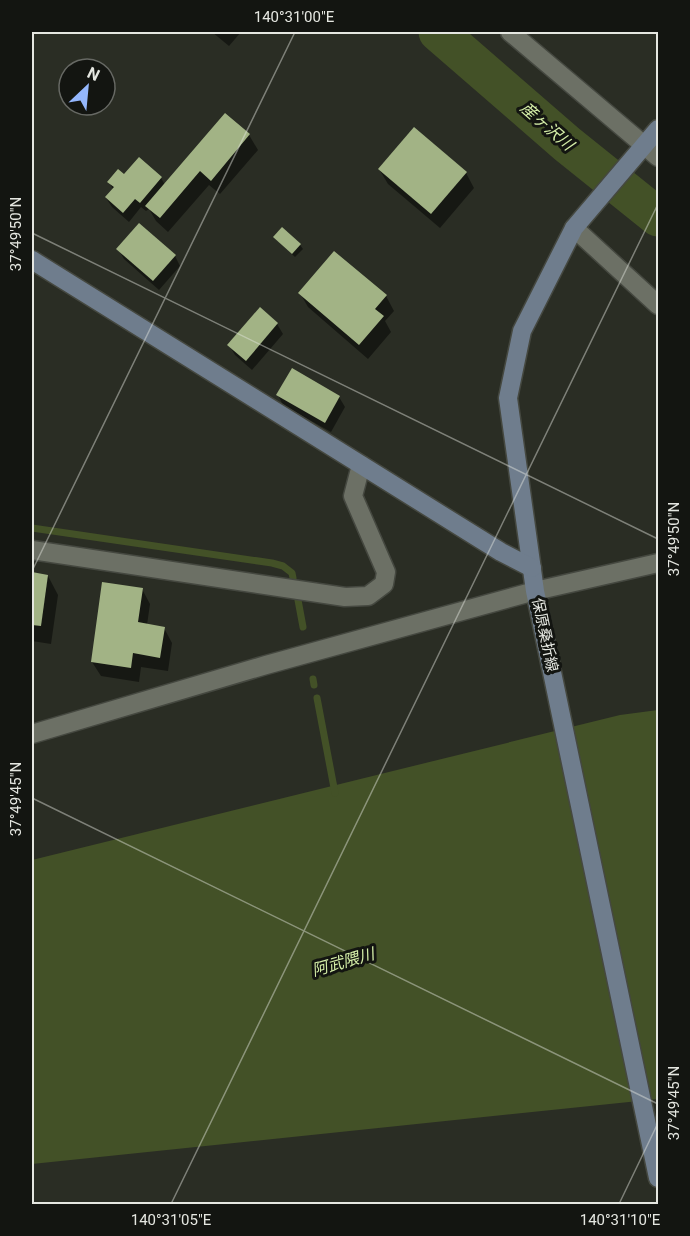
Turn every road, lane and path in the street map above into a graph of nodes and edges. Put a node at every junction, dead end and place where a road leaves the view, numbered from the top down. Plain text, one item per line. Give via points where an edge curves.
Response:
1 (510, 32) edge
2 (658, 129) edge
3 (647, 152) edge
4 (574, 228) junction
5 (32, 260) edge
6 (658, 305) edge
7 (361, 465) junction
8 (32, 550) edge
9 (658, 563) edge
10 (532, 568) junction
11 (537, 596) junction
12 (32, 734) edge
13 (658, 1178) edge

1 - 3 street
2 - 3 main road, 保原桑折線
3 - 4 main road, 保原桑折線
4 - 6 street
4 - 10 main road, 保原桑折線 via 522,331 508,398
5 - 7 main road
7 - 8 street via 352,496 386,572 384,584 368,596 345,597
7 - 10 main road
9 - 11 street
10 - 11 main road, 保原桑折線
11 - 12 street via 266,665
11 - 13 main road, 保原桑折線

